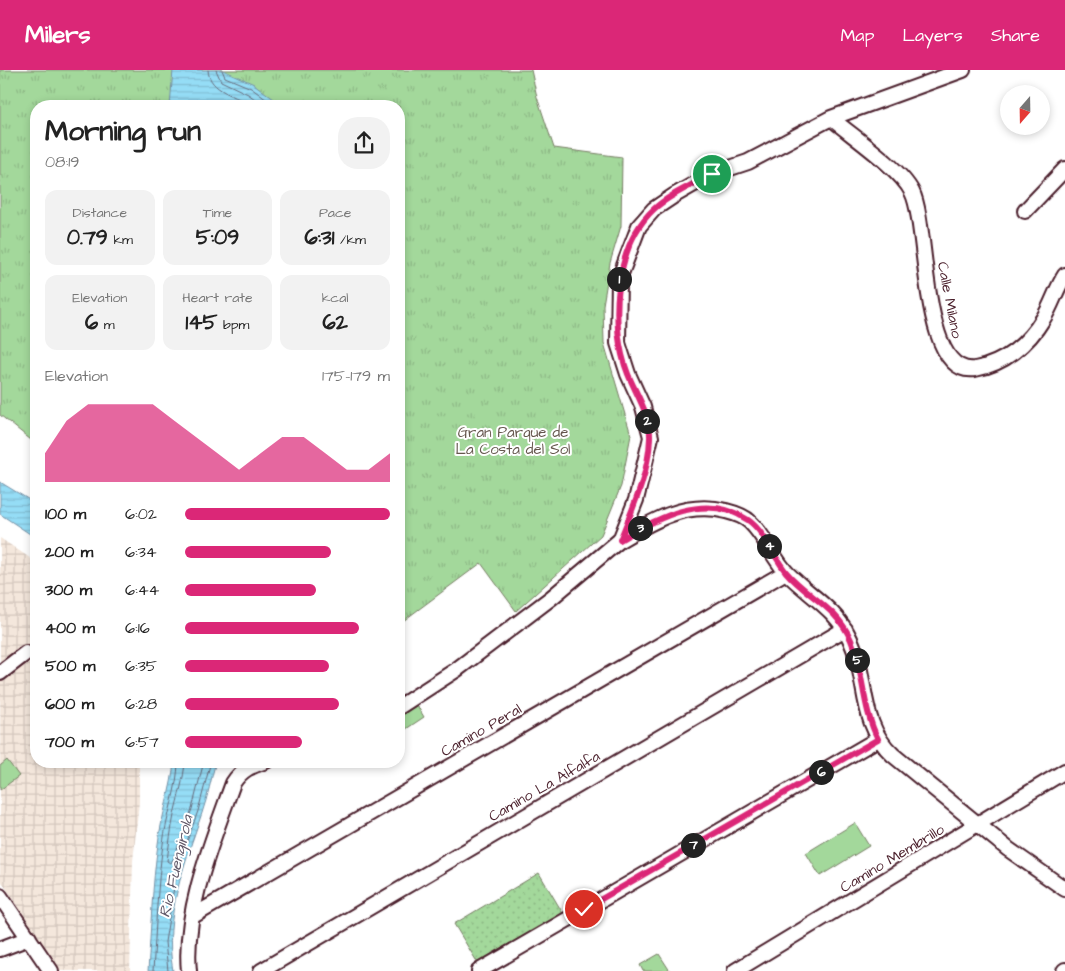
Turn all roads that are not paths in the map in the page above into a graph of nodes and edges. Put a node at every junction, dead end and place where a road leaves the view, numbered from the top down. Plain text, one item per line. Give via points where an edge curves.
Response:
1 (963, 70) edge
2 (831, 118) junction
3 (1065, 169) edge
4 (1025, 211) dead end
5 (1065, 275) edge
6 (620, 540) junction
7 (786, 572) junction
8 (845, 629) junction
9 (26, 653) dead end
10 (0, 673) edge
11 (405, 702) edge
12 (878, 739) junction
13 (248, 768) edge
14 (1065, 771) edge
15 (978, 824) junction
16 (1065, 889) edge
17 (0, 896) edge
18 (193, 916) junction
19 (30, 938) junction
20 (0, 949) edge
21 (187, 969) edge
22 (51, 971) edge
23 (261, 971) edge
24 (479, 971) edge
25 (735, 971) edge

1 - 2 street
2 - 5 street, Calle Milano via 903,178 912,191 918,208 938,338 947,356 959,366 971,369 987,367 1017,349 1044,318
2 - 6 street via 748,162 712,174 654,209 640,226 619,279 618,343 651,437 636,500
3 - 4 street
6 - 7 street via 671,513 704,507 717,509 748,520
6 - 11 street via 551,598
7 - 8 street via 834,614
7 - 18 street, Camino Peral
8 - 12 street
8 - 23 street, Camino La Alfalfa
9 - 10 street
12 - 15 street
12 - 24 street
13 - 18 street via 233,783 200,884
14 - 15 street, Camino Membrillo
15 - 16 street via 1039,873
15 - 25 street, Camino Membrillo
17 - 19 street
18 - 21 street
19 - 20 street
19 - 22 street

